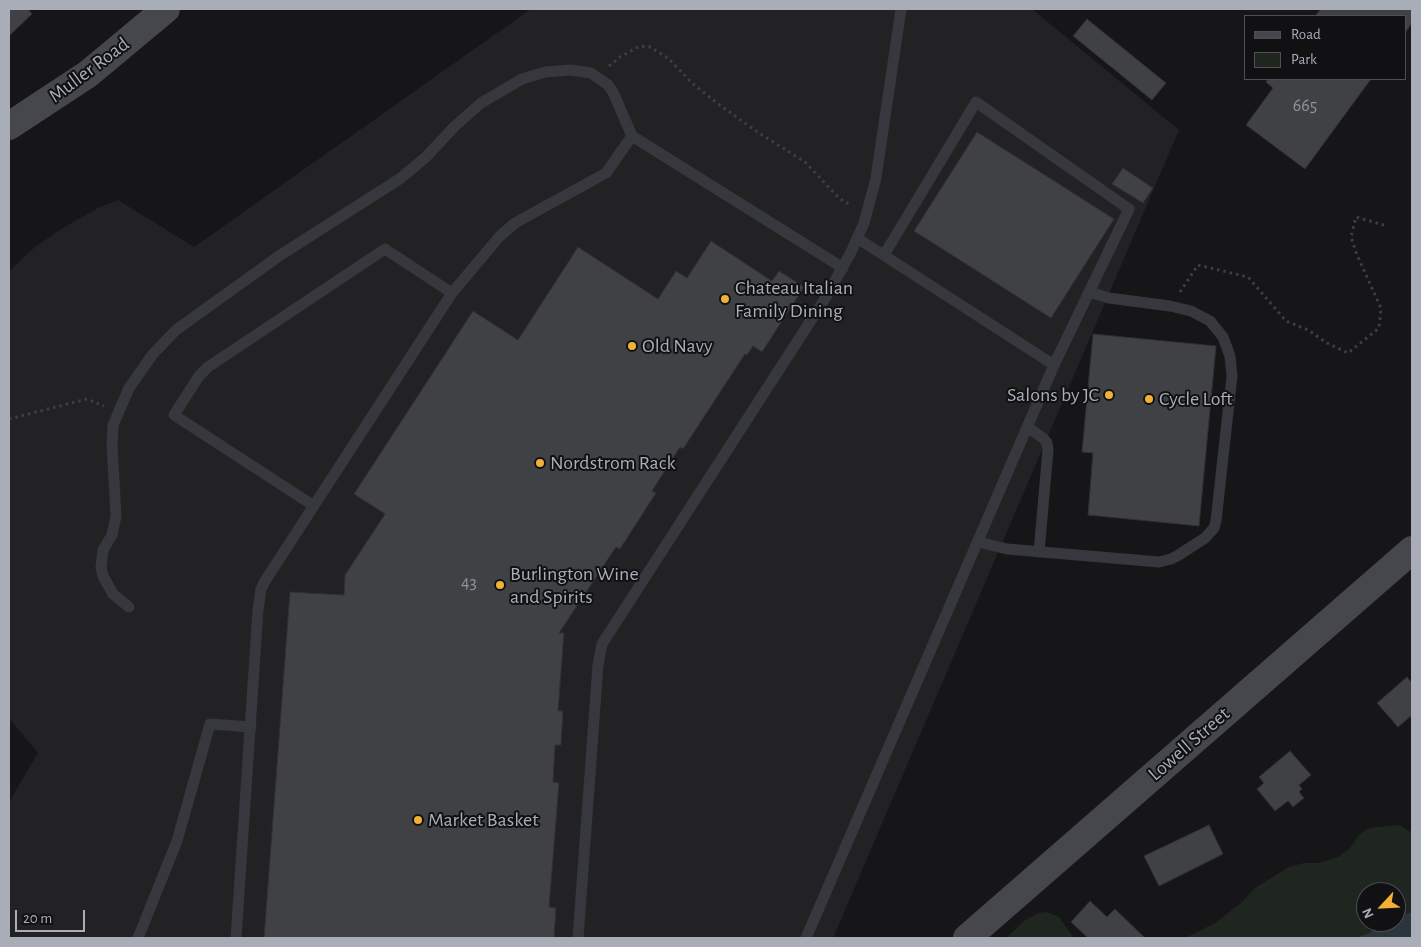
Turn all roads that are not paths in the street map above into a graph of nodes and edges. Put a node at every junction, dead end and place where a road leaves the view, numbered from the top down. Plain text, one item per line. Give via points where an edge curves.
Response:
1 (166, 9) edge
2 (901, 9) edge
3 (9, 126) edge
4 (632, 136) junction
5 (858, 238) junction
6 (884, 255) junction
7 (843, 268) junction
8 (1089, 292) junction
9 (452, 293) junction
10 (1054, 365) junction
11 (1028, 427) junction
12 (314, 506) junction
13 (978, 542) junction
14 (1412, 550) edge
15 (1038, 552) junction
16 (129, 607) dead end
17 (251, 727) junction
18 (138, 938) edge
19 (236, 938) edge
20 (578, 938) edge
21 (806, 938) edge
22 (967, 938) edge

1 - 3 main road, Muller Road via 88,74
2 - 5 lane via 879,164
4 - 7 lane
4 - 9 lane via 606,173 506,229
4 - 16 lane via 613,92 591,73 545,72 522,79 481,103 401,178 279,256 180,327 153,354 130,388 111,434 115,526 103,550 101,567 113,594
5 - 6 lane
5 - 7 lane
6 - 8 lane via 976,102 1129,209
6 - 10 lane
7 - 20 lane via 602,644
8 - 10 lane
8 - 15 lane via 1191,311 1210,321 1223,337 1232,366 1214,528 1205,538 1177,556 1159,562
9 - 12 lane
9 - 12 lane via 385,249 199,376 174,415
10 - 11 lane
11 - 13 lane
11 - 15 lane via 1043,438 1048,450
12 - 17 lane via 261,589
13 - 15 lane
13 - 21 lane
14 - 22 main road, Lowell Street
17 - 18 lane via 210,724 177,841
17 - 19 lane

